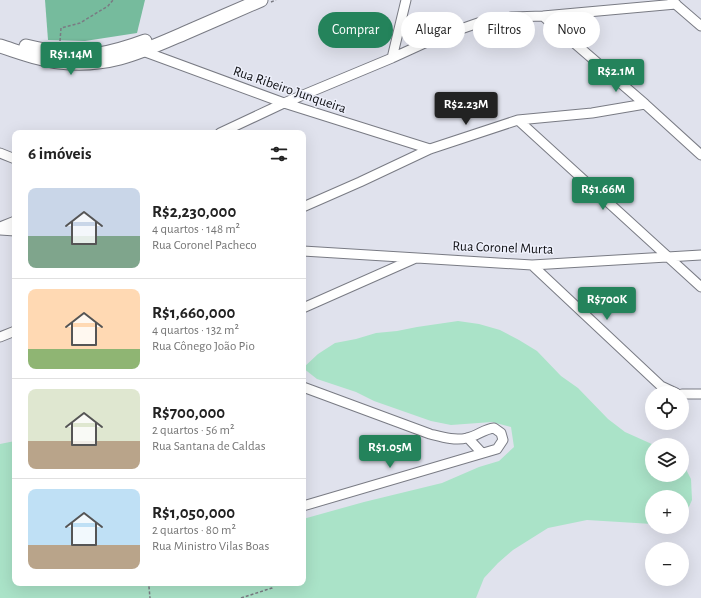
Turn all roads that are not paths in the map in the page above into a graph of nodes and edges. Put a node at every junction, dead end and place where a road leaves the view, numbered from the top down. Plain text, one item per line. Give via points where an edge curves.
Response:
1 (241, 0) edge
2 (261, 0) edge
3 (406, 0) edge
4 (673, 2) edge
5 (580, 12) edge
6 (543, 16) edge
7 (701, 26) edge
8 (0, 38) edge
9 (0, 46) edge
10 (580, 48) edge
11 (137, 49) junction
12 (392, 58) junction
13 (284, 103) junction
14 (645, 104) junction
15 (518, 120) junction
16 (226, 130) edge
17 (430, 149) junction
18 (0, 153) edge
19 (701, 155) edge
20 (12, 158) edge
21 (306, 206) edge
22 (12, 222) edge
23 (0, 228) edge
24 (12, 230) edge
25 (306, 251) edge
26 (701, 255) edge
27 (417, 257) junction
28 (669, 257) junction
29 (532, 265) junction
30 (701, 287) edge
31 (306, 307) edge
32 (12, 331) edge
33 (0, 337) edge
34 (661, 386) edge
35 (306, 388) edge
36 (689, 394) edge
37 (701, 394) edge
38 (468, 438) junction
39 (482, 453) junction
40 (306, 505) edge

1 - 11 street via 163,34
2 - 11 street
3 - 12 street
4 - 5 street
4 - 7 street
6 - 12 street via 512,17 478,23 438,37
8 - 11 street via 42,50 93,55
9 - 11 street via 47,60 75,63 111,61
10 - 14 street
11 - 13 street, Rua Ribeiro Junqueira
12 - 13 street
13 - 16 street
13 - 17 street, Rua Ribeiro Junqueira
14 - 15 street via 592,113
14 - 19 street
15 - 17 street
15 - 28 street
17 - 21 street
18 - 20 street
22 - 23 street
23 - 24 street
25 - 27 street, Rua Coronel Murta
26 - 28 street, Rua Coronel Murta
27 - 29 street, Rua Coronel Murta
27 - 31 street
28 - 29 street, Rua Coronel Murta
28 - 30 street
29 - 34 street
32 - 33 street
35 - 38 street via 430,434
36 - 37 street
38 - 39 street
38 - 39 street via 486,429 494,428 501,433 503,440 497,449
39 - 40 street

